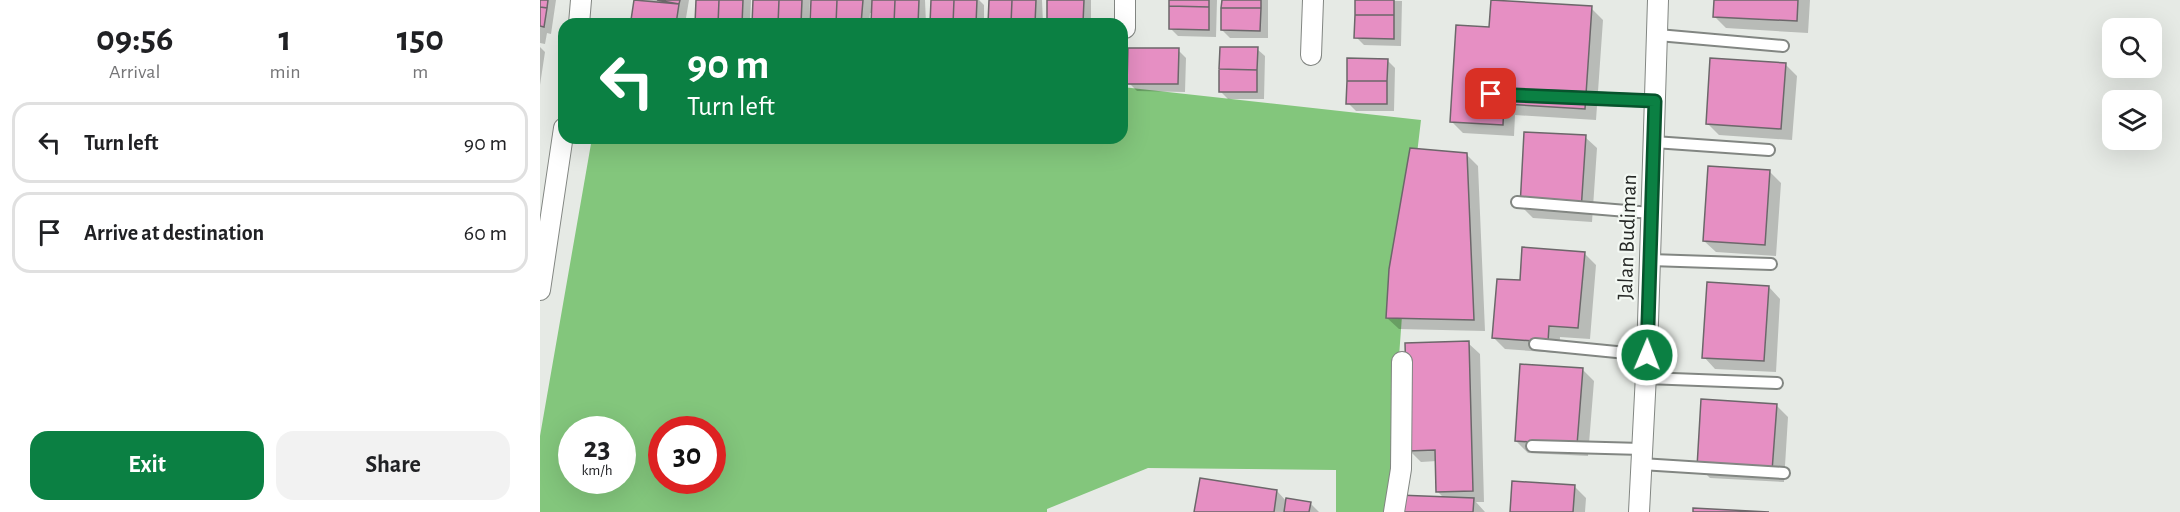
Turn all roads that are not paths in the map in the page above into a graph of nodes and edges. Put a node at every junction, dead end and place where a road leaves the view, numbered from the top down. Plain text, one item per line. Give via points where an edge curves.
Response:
1 (581, 0) edge
2 (1125, 0) edge
3 (1313, 0) edge
4 (1658, 0) edge
5 (580, 18) edge
6 (1125, 18) edge
7 (1658, 35) junction
8 (1783, 46) dead end
9 (1311, 55) dead end
10 (1491, 94) dead end
11 (1655, 101) junction
12 (1653, 142) junction
13 (562, 144) edge
14 (1769, 150) dead end
15 (1517, 202) dead end
16 (1651, 213) junction
17 (1650, 260) junction
18 (1771, 264) dead end
19 (540, 290) edge
20 (1535, 344) dead end
21 (1647, 355) junction
22 (1402, 362) dead end
23 (1646, 378) junction
24 (1777, 384) dead end
25 (1532, 446) dead end
26 (1641, 456) junction
27 (1784, 473) dead end
28 (1394, 512) edge
29 (1639, 512) edge

1 - 5 street
2 - 6 street
3 - 9 street
4 - 7 street, Jalan Budiman
7 - 8 lane
7 - 11 street, Jalan Budiman
10 - 11 lane
11 - 12 street, Jalan Budiman
12 - 14 lane
12 - 16 street, Jalan Budiman
13 - 19 street
15 - 16 lane
16 - 17 street, Jalan Budiman
17 - 18 lane
17 - 21 street, Jalan Budiman
20 - 21 lane
21 - 23 street, Jalan Budiman
22 - 28 street via 1401,469
23 - 24 lane
23 - 26 street, Jalan Budiman
25 - 26 lane
26 - 27 lane
26 - 29 street, Jalan Budiman

